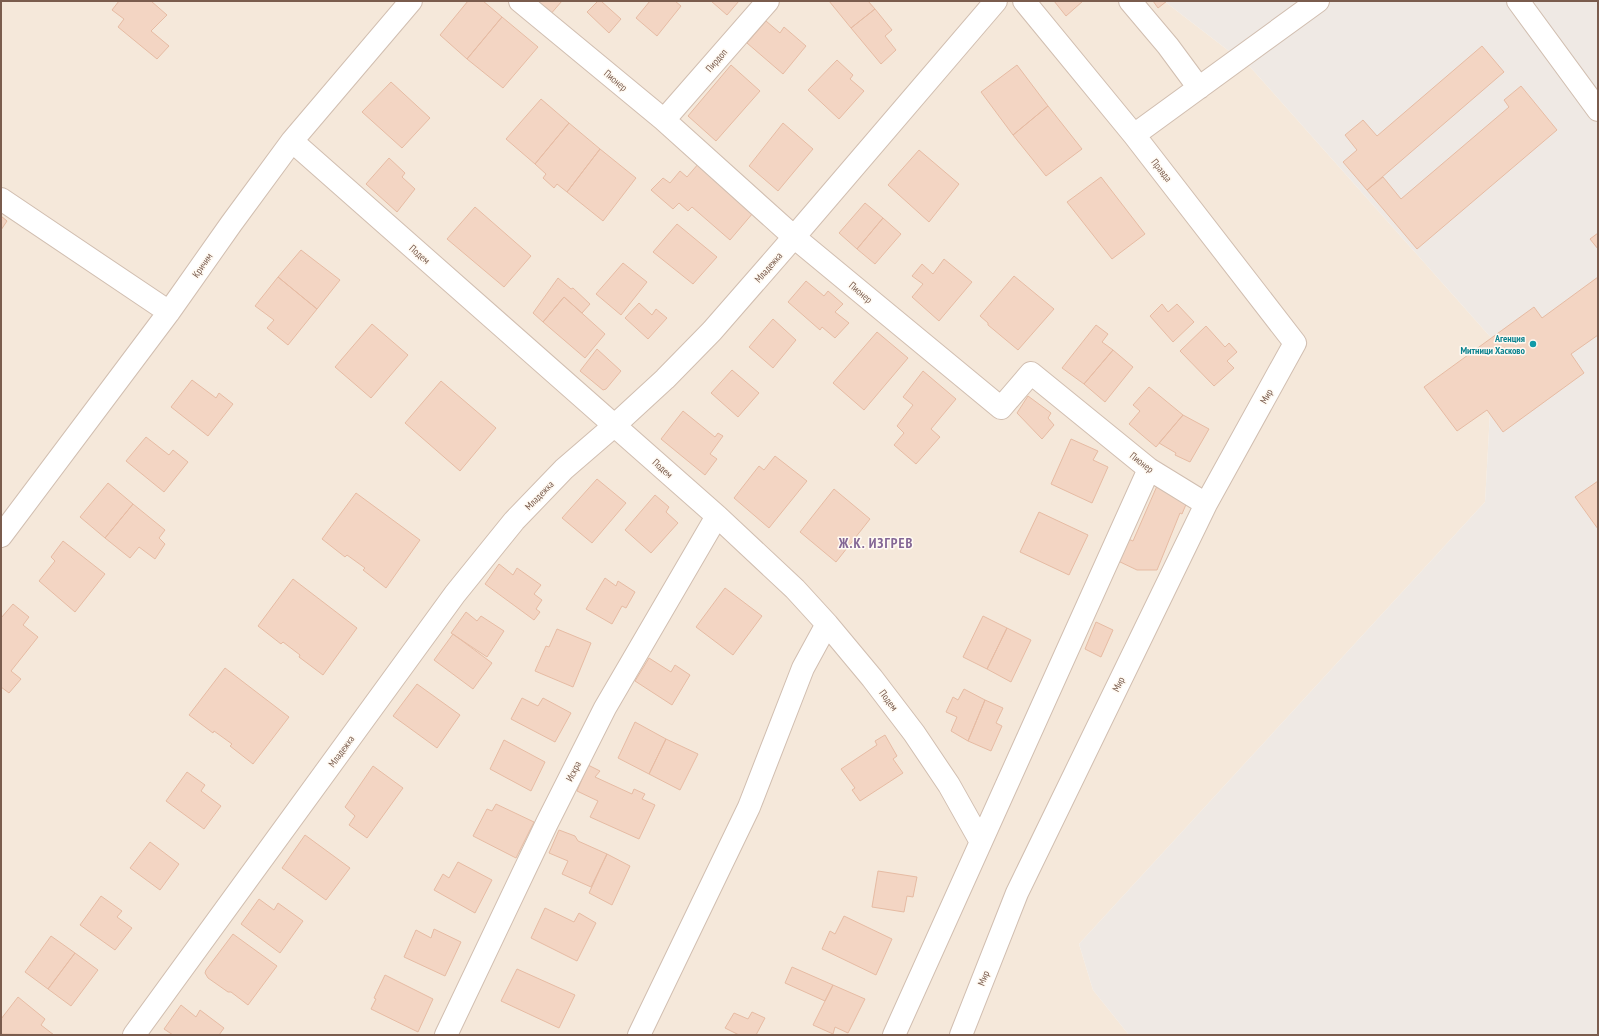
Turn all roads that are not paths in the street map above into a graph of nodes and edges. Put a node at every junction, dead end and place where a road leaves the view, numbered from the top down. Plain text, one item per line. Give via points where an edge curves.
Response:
1 (411, 1) edge
2 (520, 1) edge
3 (768, 1) edge
4 (996, 1) edge
5 (1024, 1) edge
6 (1130, 1) edge
7 (1318, 1) edge
8 (1518, 1) edge
9 (1199, 88) junction
10 (1598, 110) edge
11 (664, 120) junction
12 (1134, 135) junction
13 (292, 141) junction
14 (1, 199) edge
15 (794, 237) junction
16 (169, 312) junction
17 (1296, 343) joint
18 (615, 425) junction
19 (1149, 469) junction
20 (1206, 504) junction
21 (717, 516) junction
22 (1, 536) edge
23 (827, 624) junction
24 (981, 842) junction
25 (134, 1035) edge
26 (446, 1035) edge
27 (639, 1035) edge
28 (894, 1035) edge
29 (961, 1035) edge

1 - 13 street, Кричим
2 - 11 street, Пионер
3 - 11 street, Пирдоп
4 - 15 street, Младежка
5 - 12 street, Правда
6 - 9 street
7 - 9 street
8 - 10 street
9 - 12 street
11 - 15 street, Пионер
12 - 17 street, Правда
13 - 16 street, Кричим
13 - 18 street, Подем
14 - 16 street
15 - 18 street, Младежка via 712,331
15 - 19 street, Пионер via 1001,408 1031,372
16 - 22 street, Кричим
17 - 20 street, Мир
18 - 21 street, Подем
18 - 25 street, Младежка via 564,469 514,521 455,594
19 - 20 street, Пионер
19 - 24 street
20 - 29 street, Мир via 1017,893
21 - 23 street, Подем via 795,589
21 - 26 street, Искра via 605,708
23 - 24 street, Подем via 914,733 949,785
23 - 27 street via 803,668 749,807
24 - 28 street

